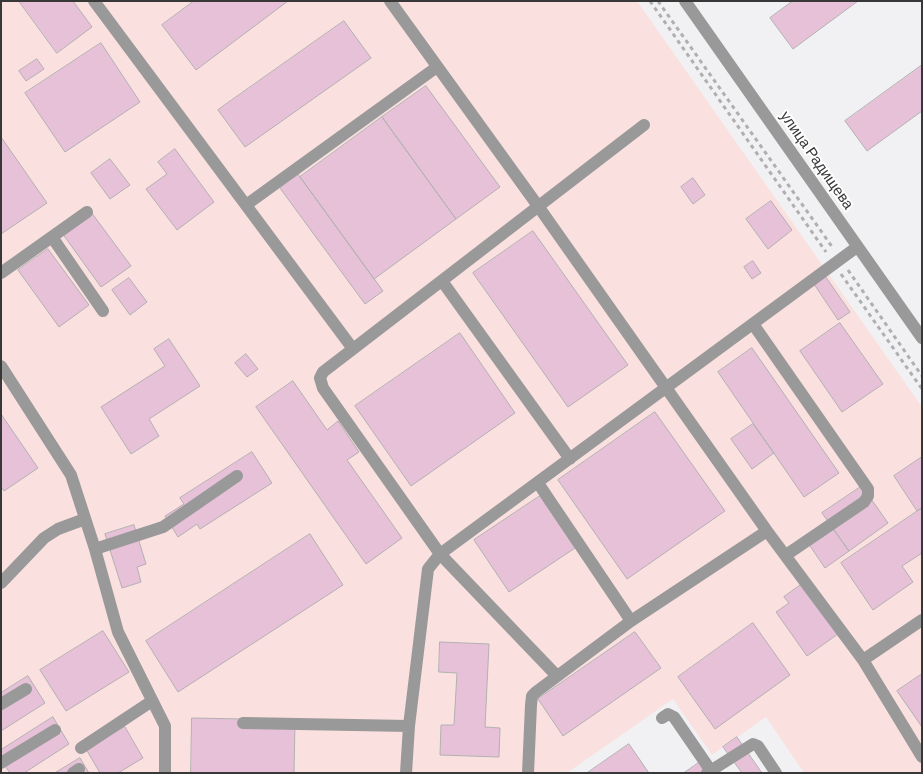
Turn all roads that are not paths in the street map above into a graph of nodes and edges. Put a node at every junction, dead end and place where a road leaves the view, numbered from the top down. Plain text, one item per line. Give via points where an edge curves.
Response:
1 (94, 1) edge
2 (390, 1) edge
3 (685, 1) edge
4 (437, 67) junction
5 (644, 125) dead end
6 (246, 205) junction
7 (538, 206) junction
8 (87, 212) dead end
9 (52, 237) junction
10 (857, 247) junction
11 (1, 273) edge
12 (442, 280) junction
13 (103, 311) dead end
14 (753, 324) junction
15 (922, 338) edge
16 (353, 349) junction
17 (1, 366) edge
18 (666, 387) junction
19 (570, 459) junction
20 (238, 476) dead end
21 (538, 483) junction
22 (85, 519) junction
23 (767, 531) junction
24 (95, 549) junction
25 (440, 554) junction
26 (786, 555) junction
27 (1, 583) edge
28 (922, 620) edge
29 (631, 621) junction
30 (863, 660) junction
31 (557, 676) junction
32 (26, 689) dead end
33 (152, 701) junction
34 (1, 704) edge
35 (662, 718) dead end
36 (243, 723) dead end
37 (409, 726) junction
38 (55, 730) dead end
39 (81, 748) dead end
40 (922, 757) edge
41 (1, 763) edge
42 (709, 772) edge
43 (165, 773) edge
44 (406, 773) edge
45 (528, 773) edge
46 (776, 773) edge

1 - 6 street
2 - 4 street
3 - 10 street, улица Радищева
4 - 6 street
4 - 7 street
5 - 7 street
6 - 16 street
7 - 12 street
7 - 18 street
8 - 9 street
9 - 11 street
9 - 13 street
10 - 14 street
10 - 15 street, улица Радищева
12 - 16 street
12 - 19 street
14 - 18 street
14 - 26 street via 868,489 864,502
16 - 25 street via 323,372 321,385
17 - 22 street via 71,475
18 - 19 street
18 - 23 street
19 - 21 street
20 - 24 street via 163,527
21 - 25 street
21 - 29 street
22 - 24 street
22 - 27 street via 44,538
23 - 26 street
23 - 29 street
24 - 33 street via 118,632
25 - 31 street
25 - 37 street via 428,568
26 - 30 street
28 - 30 street
29 - 31 street
30 - 40 street
31 - 45 street via 532,696
32 - 34 street
33 - 39 street
33 - 43 street via 165,726
35 - 42 street via 668,714 674,717
36 - 37 street
37 - 44 street
38 - 41 street
42 - 46 street via 753,744 758,746

